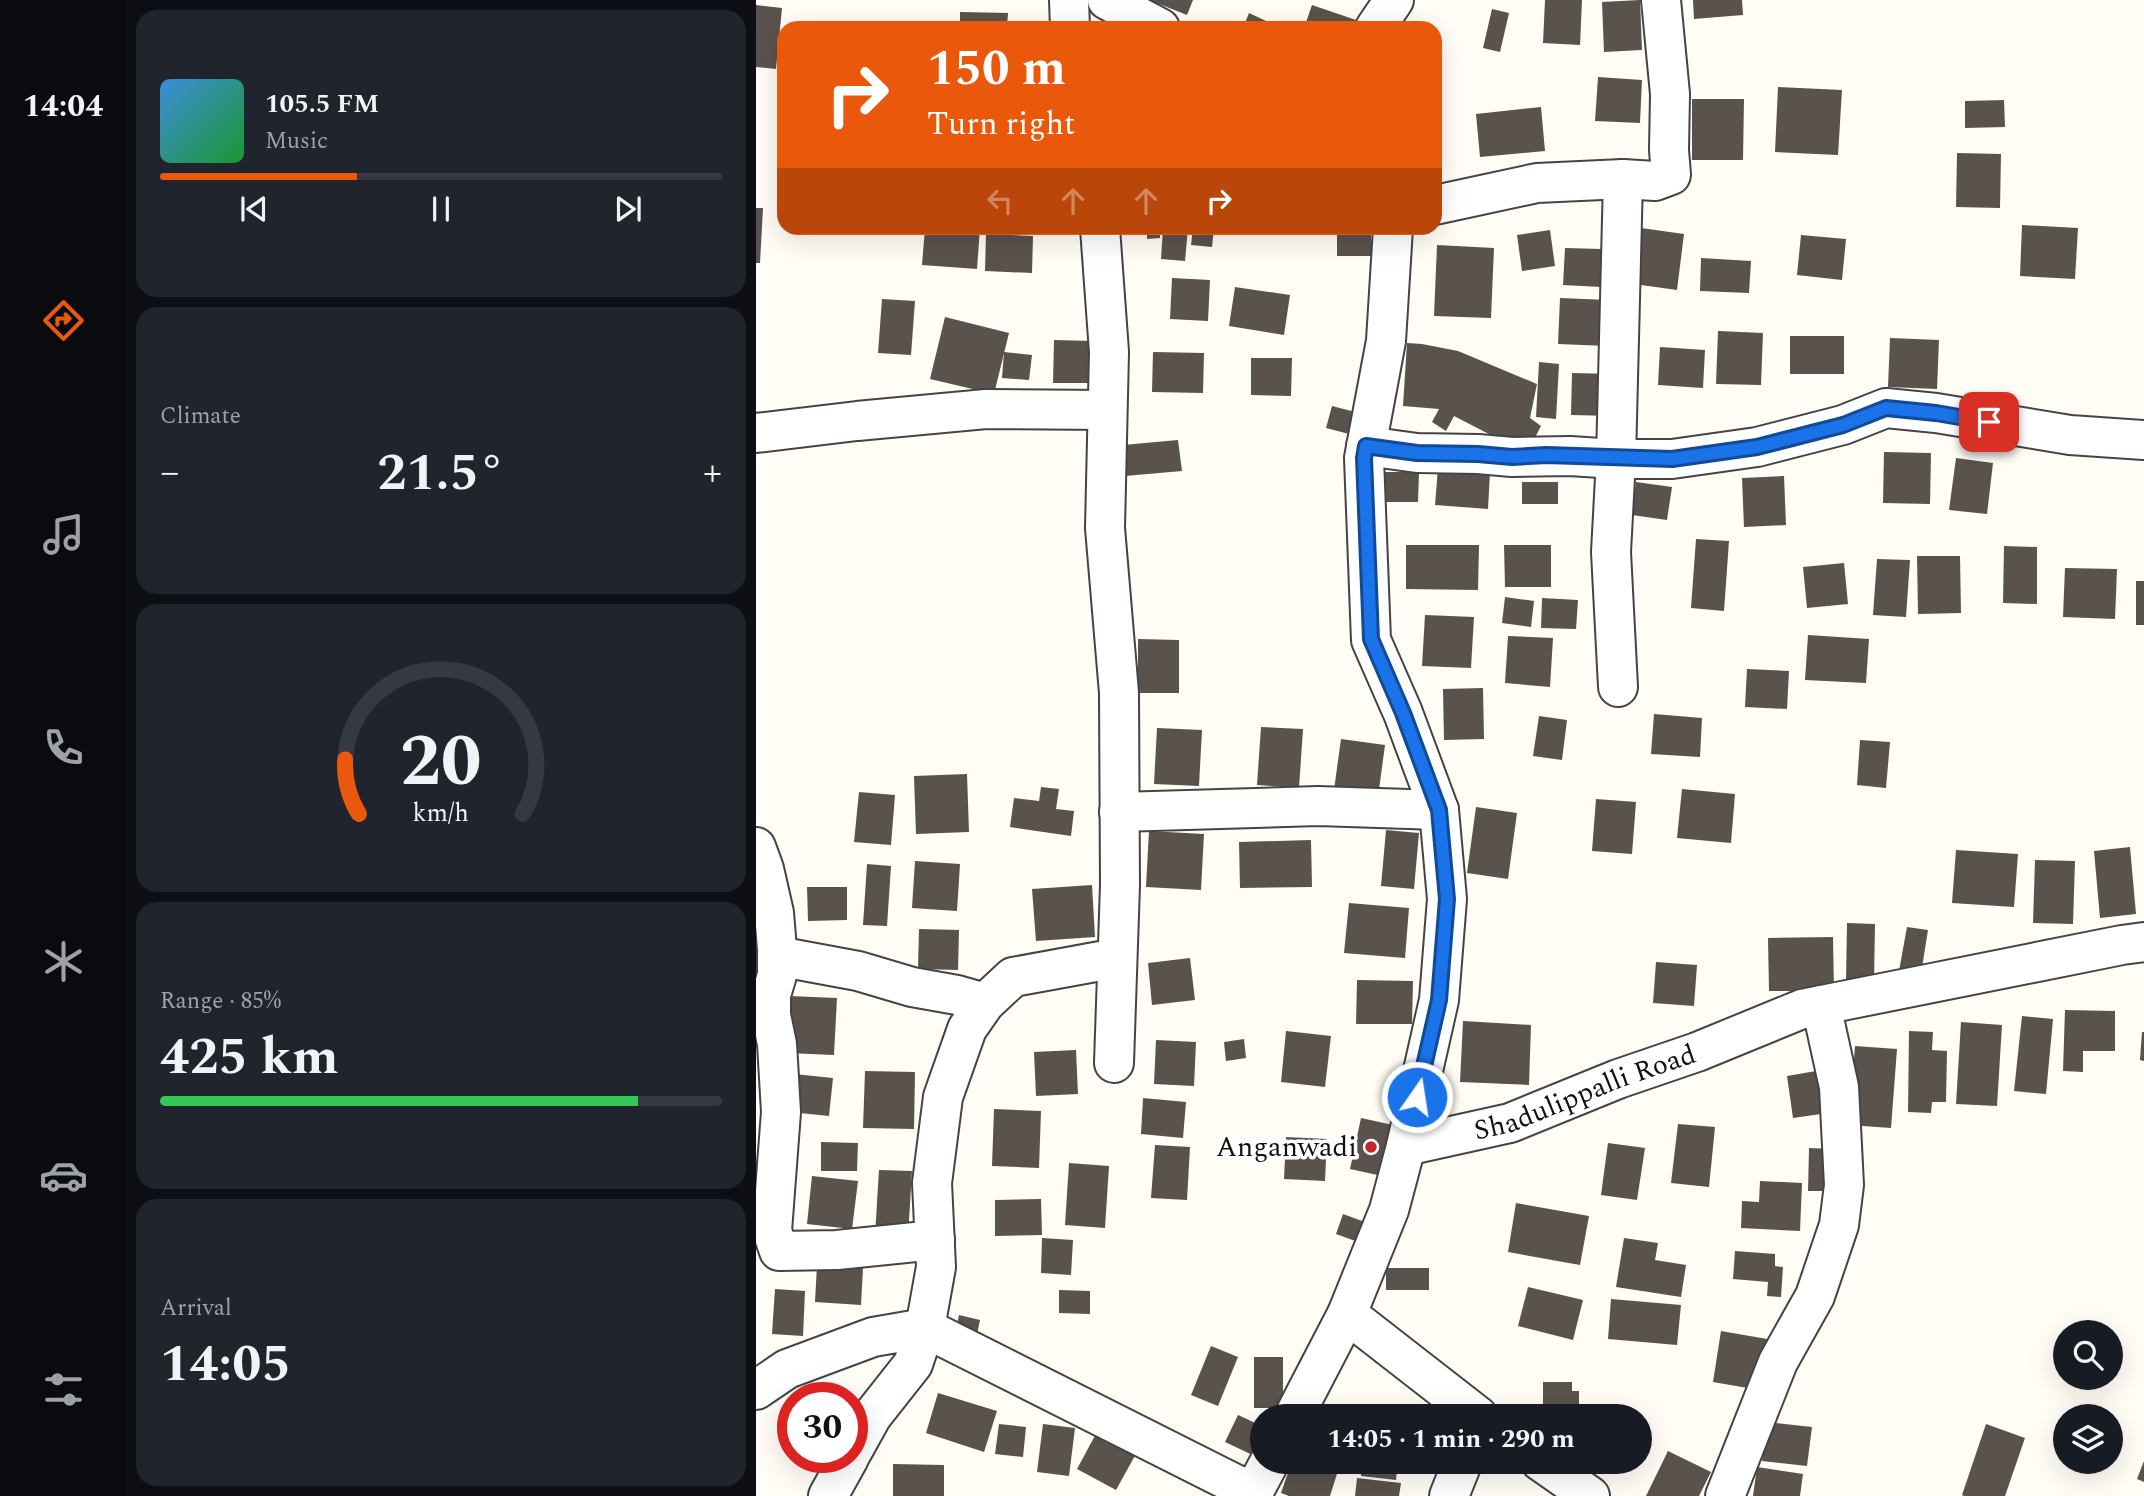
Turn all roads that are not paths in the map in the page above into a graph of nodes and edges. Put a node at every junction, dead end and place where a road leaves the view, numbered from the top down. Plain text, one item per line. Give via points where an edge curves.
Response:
1 (1069, 0) edge
2 (1107, 0) edge
3 (1394, 0) edge
4 (1661, 0) edge
5 (1070, 21) edge
6 (1147, 21) edge
7 (1380, 21) edge
8 (1623, 179) junction
9 (1442, 203) edge
10 (1101, 235) edge
11 (1393, 235) edge
12 (1107, 411) junction
13 (756, 433) edge
14 (2144, 440) edge
15 (1366, 446) junction
16 (1616, 459) junction
17 (1618, 687) dead end
18 (1439, 810) junction
19 (1119, 812) junction
20 (756, 847) edge
21 (2144, 942) edge
22 (777, 956) junction
23 (1117, 958) junction
24 (985, 1003) junction
25 (1821, 1005) junction
26 (1114, 1063) dead end
27 (1406, 1146) junction
28 (935, 1240) junction
29 (1347, 1314) junction
30 (925, 1328) junction
31 (756, 1390) edge
32 (1300, 1404) edge
33 (1463, 1404) edge
34 (868, 1423) edge
35 (841, 1473) edge
36 (1458, 1474) edge
37 (1559, 1474) edge
38 (1258, 1487) edge
39 (828, 1496) edge
40 (1449, 1496) edge
41 (1590, 1496) edge
42 (1725, 1496) edge

1 - 5 street
2 - 6 street
3 - 7 street
4 - 8 street via 1670,94 1671,175 1656,181
8 - 9 street via 1536,183
8 - 16 street
10 - 12 street via 1109,352
11 - 15 street via 1386,341
12 - 13 street via 986,409
12 - 19 street via 1105,528 1118,694
14 - 16 street via 2070,435 1886,408 1843,425 1757,447 1672,459
15 - 16 street via 1417,453
15 - 18 street via 1371,639
16 - 17 street via 1611,551
18 - 19 street via 1318,806
18 - 27 street via 1447,899 1439,1000
19 - 23 street
20 - 22 street via 774,913
21 - 25 street, Shadulippalli Road
22 - 24 street
22 - 28 street via 771,1015 781,1112 772,1231 779,1251
23 - 24 street via 1013,977
23 - 26 street
24 - 28 street via 967,1029 943,1097 932,1183
25 - 27 street, Shadulippalli Road via 1510,1123
25 - 42 street via 1839,1087 1844,1185 1839,1225 1815,1296 1778,1362
27 - 29 street via 1389,1210
28 - 30 street via 936,1266
29 - 32 street
29 - 33 street
30 - 31 street via 873,1337 787,1369
30 - 34 street via 913,1364
30 - 38 street
35 - 39 street
36 - 40 street
37 - 41 street

